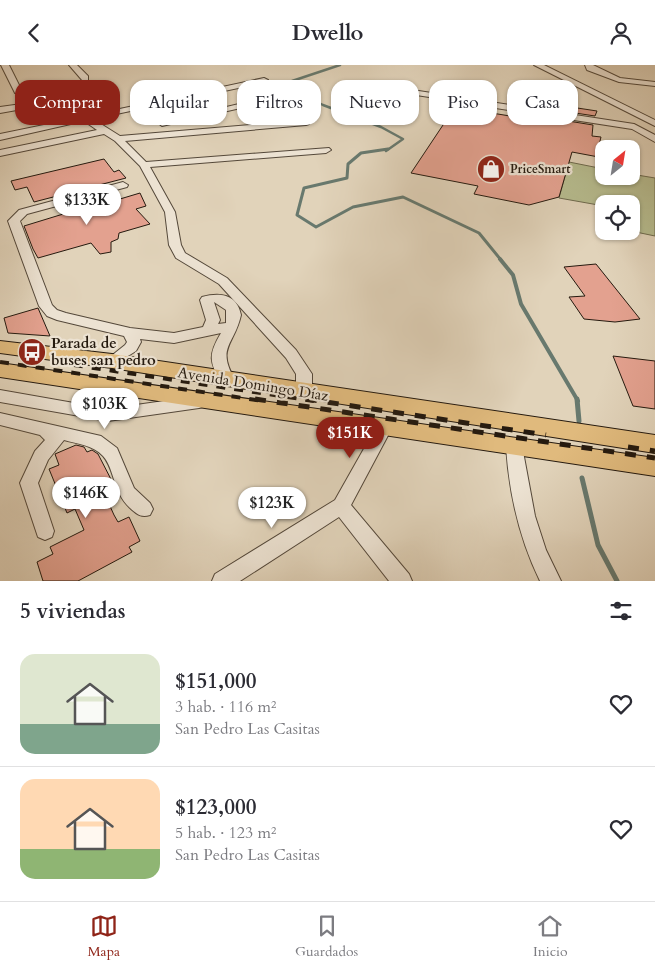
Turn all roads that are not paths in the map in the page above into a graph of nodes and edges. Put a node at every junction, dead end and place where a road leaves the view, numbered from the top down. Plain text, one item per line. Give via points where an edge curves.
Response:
1 (5, 65) edge
2 (73, 65) edge
3 (538, 65) edge
4 (590, 65) edge
5 (85, 78) dead end
6 (655, 84) edge
7 (15, 85) edge
8 (497, 106) edge
9 (15, 108) edge
10 (0, 110) edge
11 (655, 123) edge
12 (57, 125) edge
13 (96, 125) edge
14 (163, 125) edge
15 (272, 125) edge
16 (105, 131) junction
17 (172, 134) junction
18 (0, 137) edge
19 (118, 139) junction
20 (655, 139) edge
21 (326, 150) dead end
22 (0, 153) edge
23 (144, 165) junction
24 (123, 185) dead end
25 (237, 303) junction
26 (231, 326) junction
27 (209, 330) junction
28 (130, 333) junction
29 (0, 347) edge
30 (112, 361) junction
31 (0, 370) edge
32 (227, 380) junction
33 (304, 391) junction
34 (0, 396) edge
35 (211, 400) junction
36 (0, 419) edge
37 (385, 426) junction
38 (46, 430) junction
39 (655, 444) edge
40 (514, 446) junction
41 (655, 467) edge
42 (341, 506) junction
43 (144, 509) dead end
44 (45, 531) dead end
45 (222, 581) edge
46 (402, 581) edge
47 (551, 581) edge

1 - 7 street
2 - 5 street
3 - 11 street
4 - 6 street via 590,69 610,78
8 - 20 street via 634,127
9 - 10 street
12 - 18 street
13 - 16 street
14 - 17 street
15 - 17 street
16 - 19 street
16 - 22 street
17 - 19 street
19 - 23 street
21 - 23 street
23 - 25 street via 170,212 175,245 180,255 223,281
24 - 28 street via 23,211 14,221 46,306 52,313
25 - 26 street
25 - 27 street via 216,297 207,300 213,320
25 - 33 street via 291,355 304,375
26 - 27 street
26 - 32 street via 218,356 220,369
27 - 28 street via 174,338
28 - 30 street via 134,342 132,348
29 - 30 main road, Avenida Domingo Díaz
30 - 32 main road, Avenida Domingo Díaz
31 - 35 main road, Avenida Domingo Díaz
32 - 33 main road, Avenida Domingo Díaz
33 - 39 main road, Avenida Domingo Díaz
34 - 35 street via 108,415
35 - 37 main road, Avenida Domingo Díaz
36 - 38 street
37 - 40 main road, Avenida Domingo Díaz
37 - 42 street
38 - 43 street via 95,441 111,453 128,493
38 - 44 street via 56,439 41,456 29,483
40 - 41 main road, Avenida Domingo Díaz
40 - 47 street via 516,474 539,559
42 - 45 street
42 - 46 street

